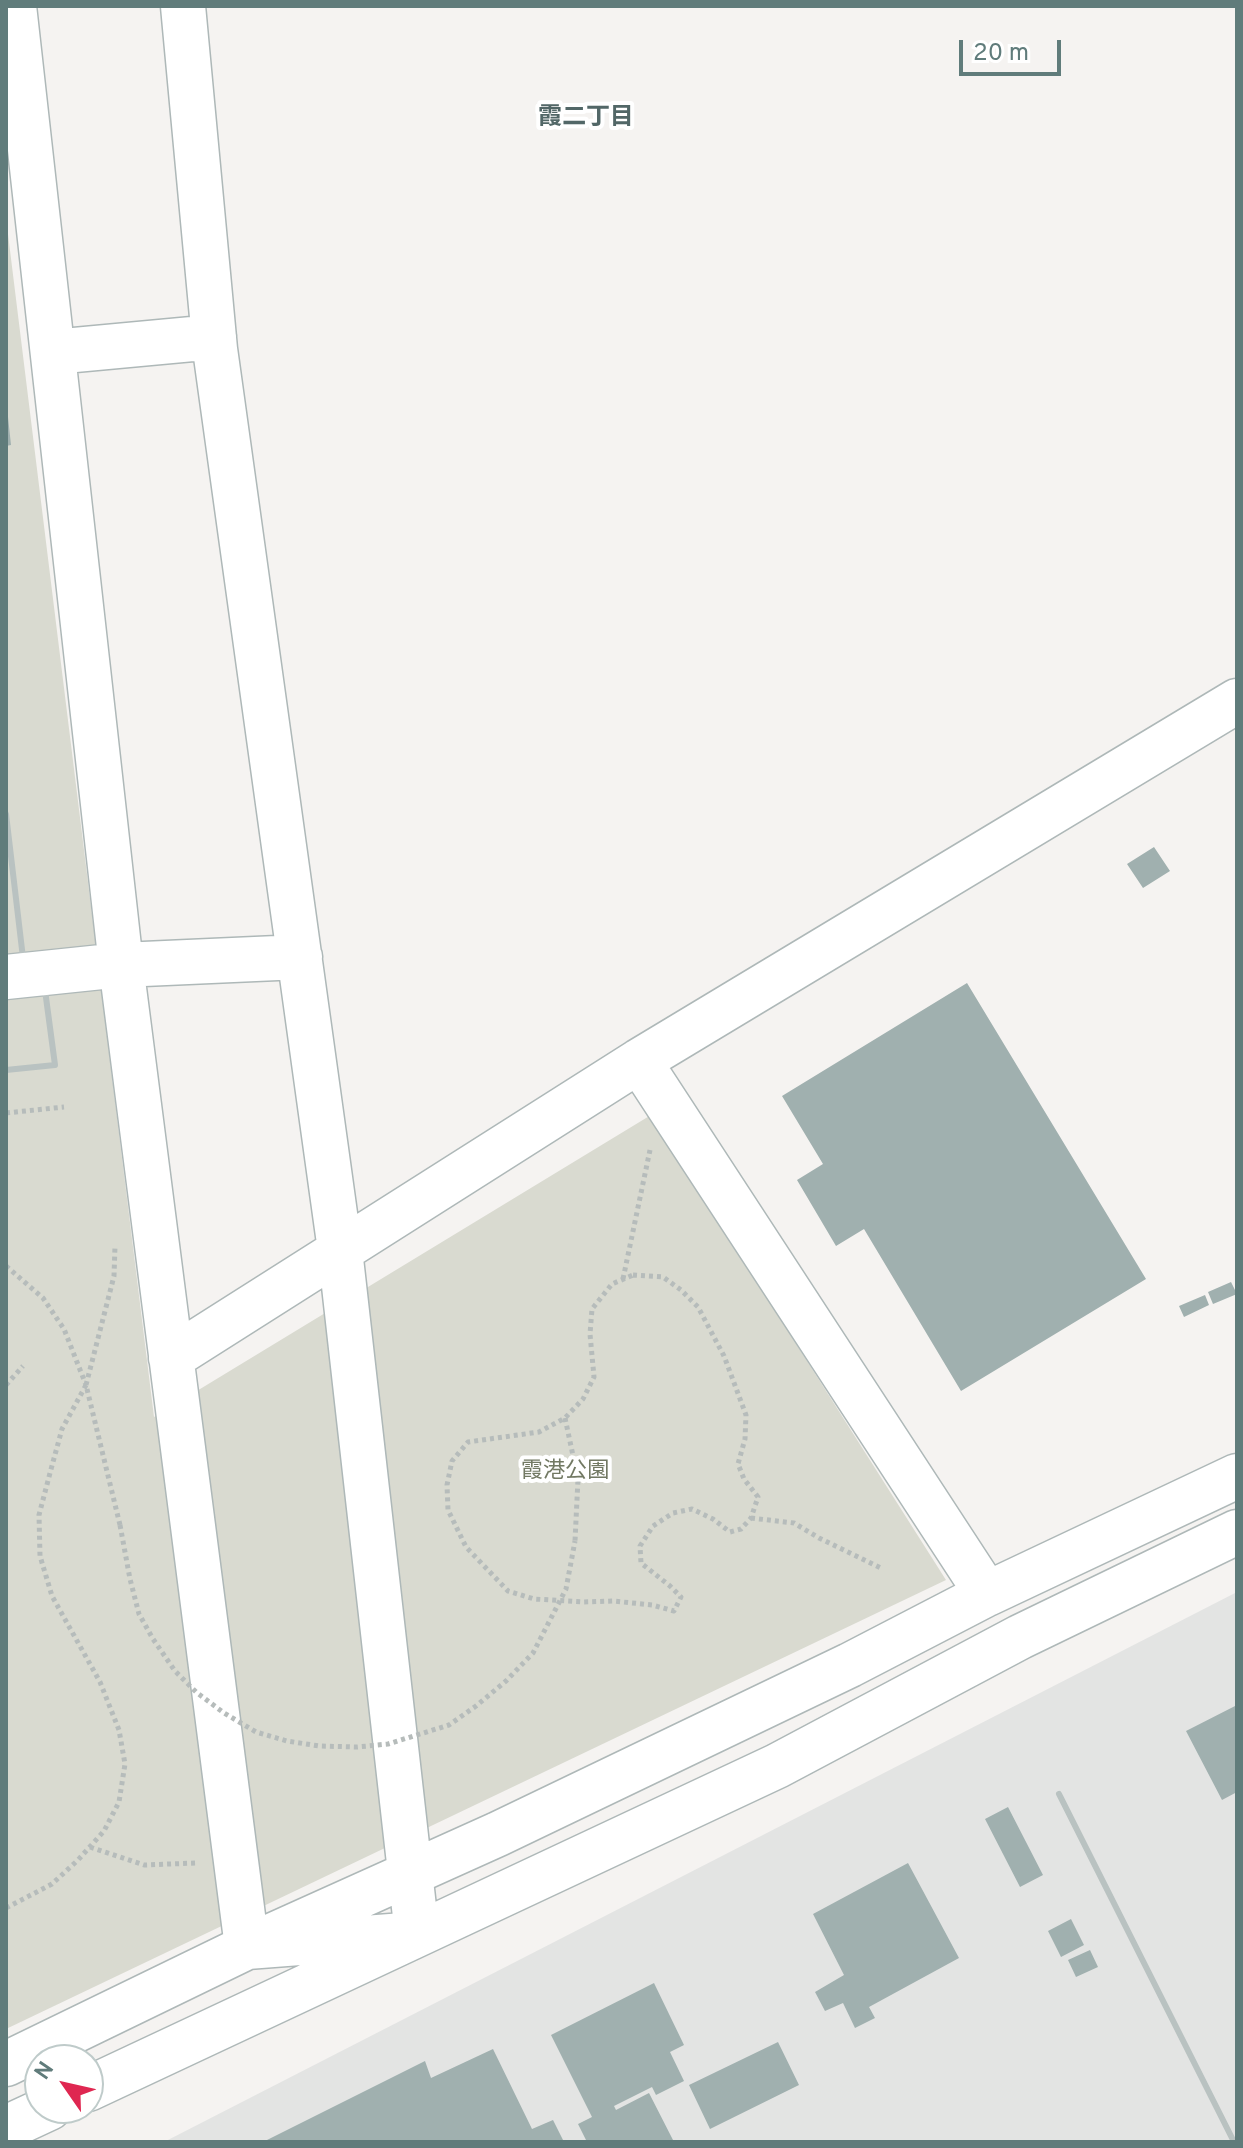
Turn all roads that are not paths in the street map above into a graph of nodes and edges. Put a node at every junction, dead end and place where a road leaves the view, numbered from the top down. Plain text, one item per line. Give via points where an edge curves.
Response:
1 (14, 6) edge
2 (183, 6) edge
3 (214, 337) junction
4 (53, 352) junction
5 (1237, 701) edge
6 (6, 814) edge
7 (300, 957) junction
8 (121, 965) junction
9 (24, 975) edge
10 (639, 1061) junction
11 (6, 1070) edge
12 (340, 1250) junction
13 (171, 1358) junction
14 (1237, 1476) edge
15 (1237, 1532) edge
16 (987, 1594) junction
17 (1059, 1794) dead end
18 (411, 1873) junction
19 (417, 1934) junction
20 (247, 1947) junction
21 (6, 2064) edge
22 (104, 2081) edge
23 (1234, 2142) edge

1 - 4 street
2 - 3 street
3 - 4 street
3 - 7 street
4 - 8 street
5 - 10 street
6 - 9 lane
7 - 8 street
7 - 12 street
8 - 9 street
8 - 13 street
9 - 11 lane via 55,1065
10 - 12 street
10 - 16 street
12 - 13 street
12 - 18 street
13 - 20 street
14 - 16 street
15 - 19 street via 1020,1637 777,1766
16 - 18 street via 836,1672
17 - 23 lane
18 - 19 street
18 - 20 street
19 - 20 street
19 - 22 street
20 - 21 street

